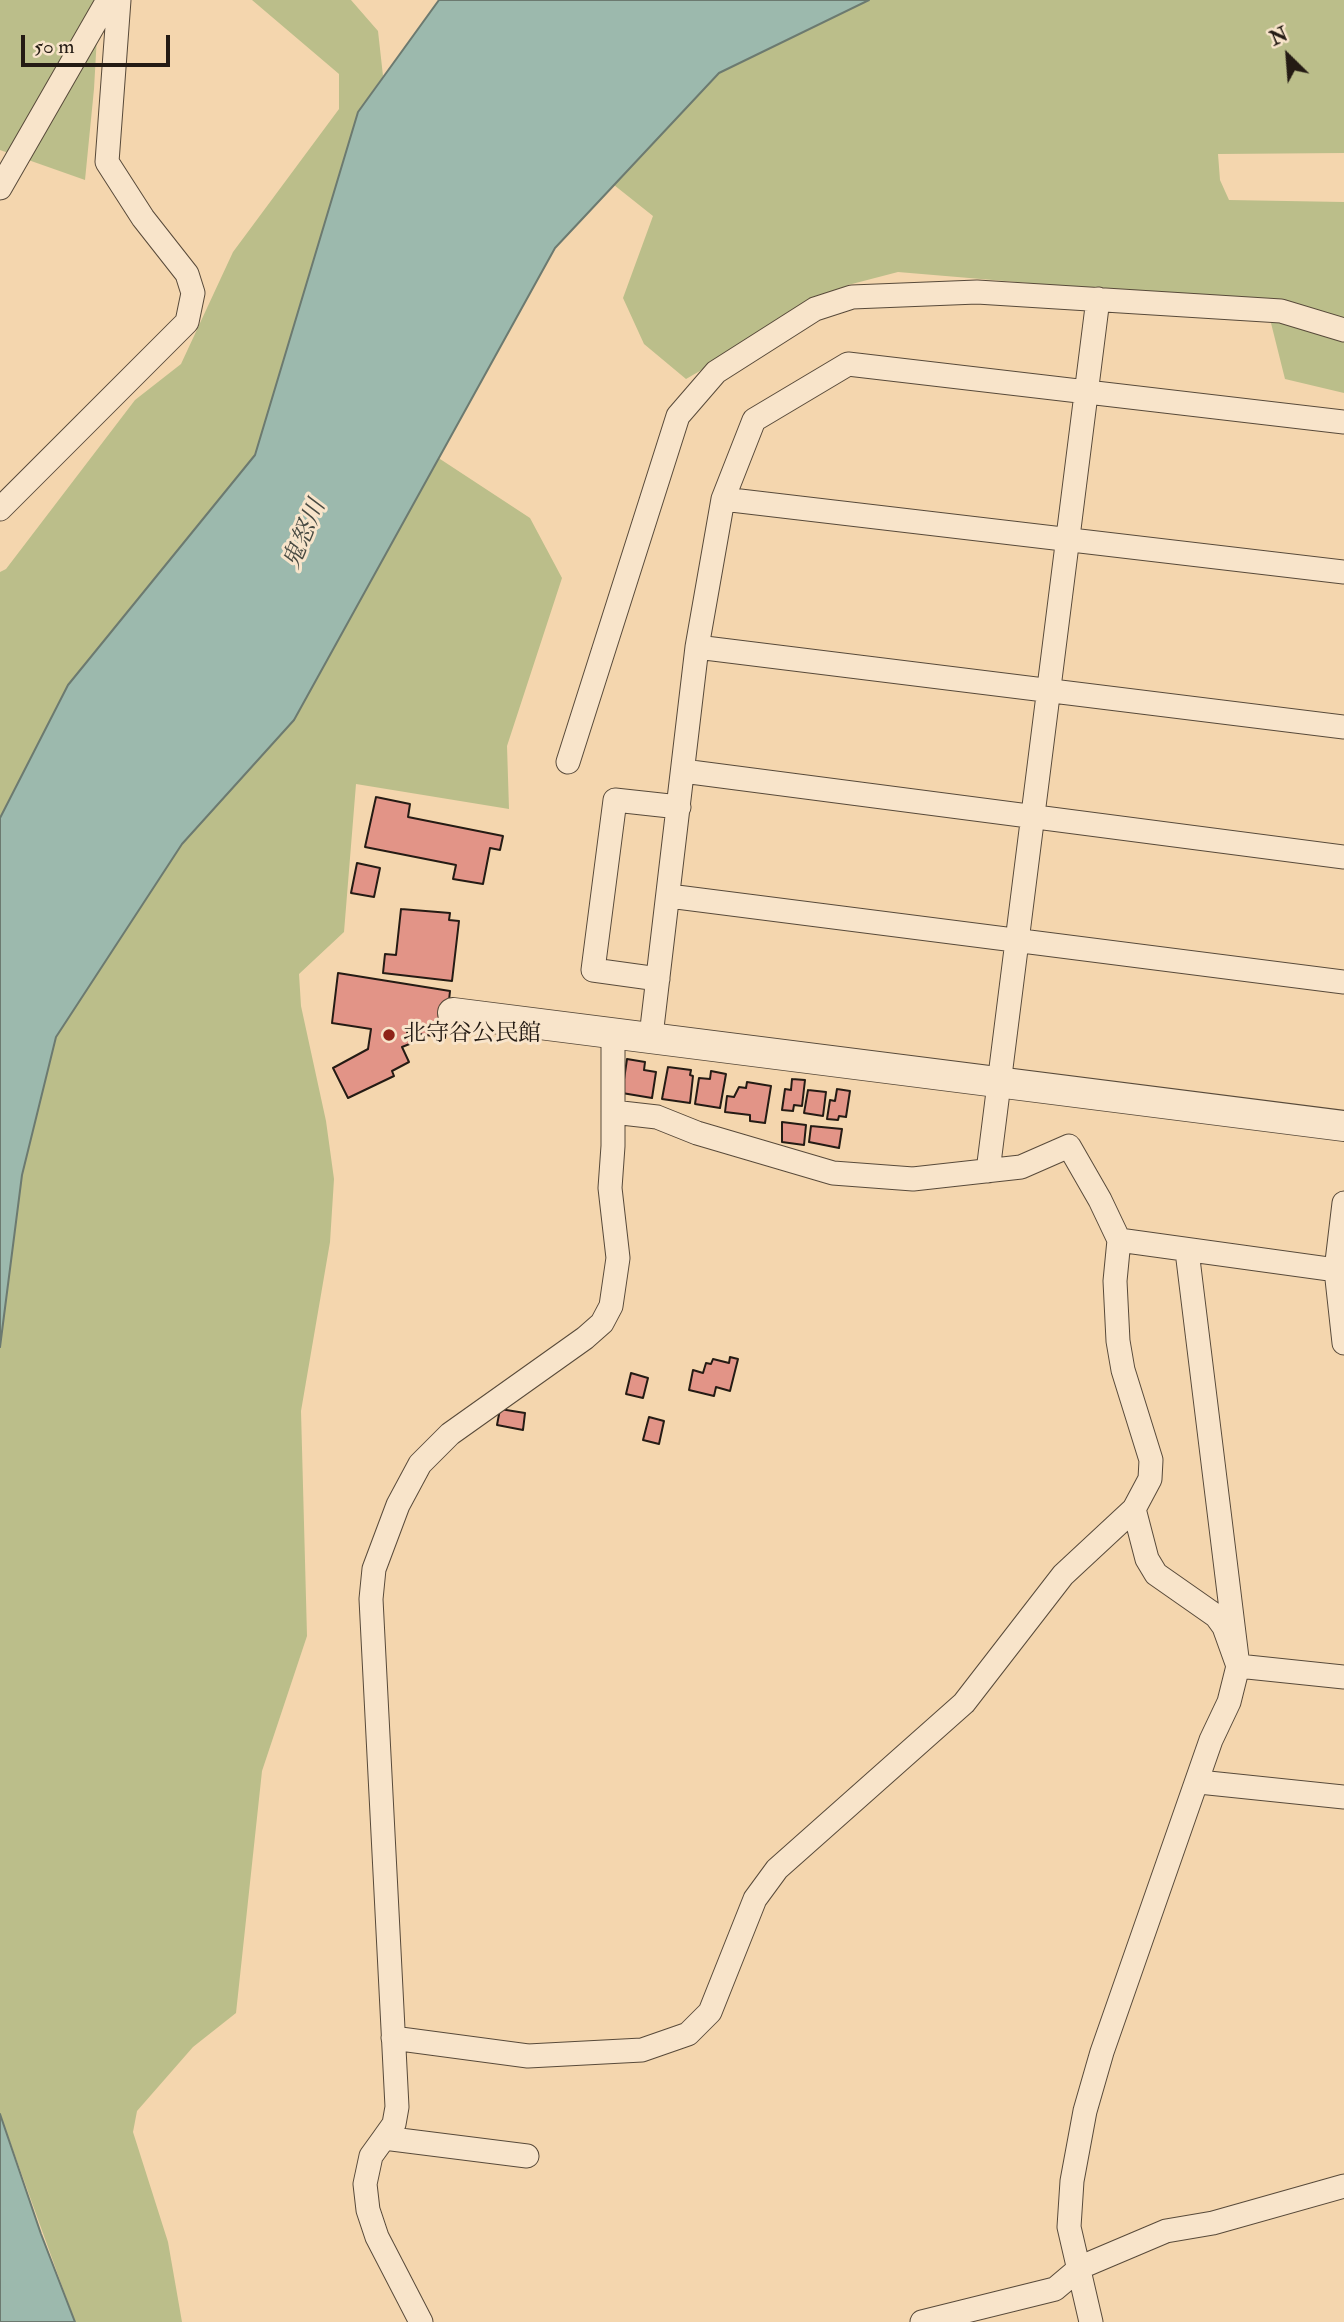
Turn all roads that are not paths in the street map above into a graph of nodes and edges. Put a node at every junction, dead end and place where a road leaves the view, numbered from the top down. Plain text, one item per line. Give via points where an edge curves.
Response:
1 (108, 0) edge
2 (119, 0) edge
3 (0, 188) edge
4 (1098, 299) junction
5 (1344, 330) edge
6 (1086, 394) junction
7 (1344, 422) edge
8 (723, 499) junction
9 (0, 509) edge
10 (1068, 541) junction
11 (1344, 572) edge
12 (697, 647) junction
13 (1049, 690) junction
14 (1344, 727) edge
15 (568, 762) dead end
16 (683, 771) junction
17 (679, 807) junction
18 (1032, 817) junction
19 (1344, 858) edge
20 (669, 896) junction
21 (1017, 940) junction
22 (658, 979) junction
23 (1344, 982) edge
24 (453, 1013) dead end
25 (613, 1032) junction
26 (651, 1036) junction
27 (998, 1082) junction
28 (613, 1112) junction
29 (1344, 1126) edge
30 (988, 1171) junction
31 (1344, 1203) edge
32 (1119, 1240) junction
33 (1187, 1251) junction
34 (1340, 1270) edge
35 (1344, 1343) edge
36 (1134, 1509) junction
37 (1238, 1666) junction
38 (1344, 1677) edge
39 (1199, 1782) junction
40 (1344, 1797) edge
41 (393, 2038) junction
42 (384, 2138) junction
43 (527, 2156) dead end
44 (1344, 2186) edge
45 (1081, 2267) junction
46 (421, 2322) edge
47 (922, 2322) edge
48 (1091, 2322) edge

1 - 3 street
2 - 9 street via 107,162 187,274 193,293 187,322
4 - 5 street via 1281,312
4 - 6 street
4 - 15 street via 977,292 852,297 815,309 716,372 678,416
6 - 7 street
6 - 8 street via 848,364 754,420
6 - 10 street
8 - 10 street
8 - 12 street
10 - 11 street
10 - 13 street
12 - 13 street
12 - 16 street
13 - 14 street
13 - 18 street
16 - 17 street
16 - 18 street
17 - 20 street
17 - 22 street via 615,800 593,970
18 - 19 street
18 - 21 street
20 - 21 street
20 - 22 street
21 - 23 street
21 - 27 street
22 - 26 street
24 - 25 street
25 - 26 street
25 - 28 street
26 - 27 street
27 - 29 street
27 - 30 street
28 - 30 street via 657,1117 833,1173 913,1179
28 - 41 street via 610,1188 618,1258 607,1314 585,1338 468,1420 420,1464 398,1505 374,1569 371,1599
30 - 32 street via 1021,1167 1069,1146
31 - 34 street
32 - 33 street
32 - 36 street via 1115,1282 1118,1341 1151,1460 1150,1479
33 - 34 street
33 - 37 street
34 - 35 street
36 - 37 street via 1147,1559 1156,1574 1216,1616
36 - 41 street via 1063,1575 964,1703 777,1869 755,1899 710,2012 688,2034 642,2050 528,2056
37 - 38 street
37 - 39 street
39 - 40 street
39 - 45 street via 1085,2111 1069,2227
41 - 42 street via 397,2107 394,2124
42 - 43 street
42 - 46 street via 371,2156 365,2184 368,2210
44 - 45 street via 1213,2223 1166,2231
45 - 47 street via 1055,2288
45 - 48 street

